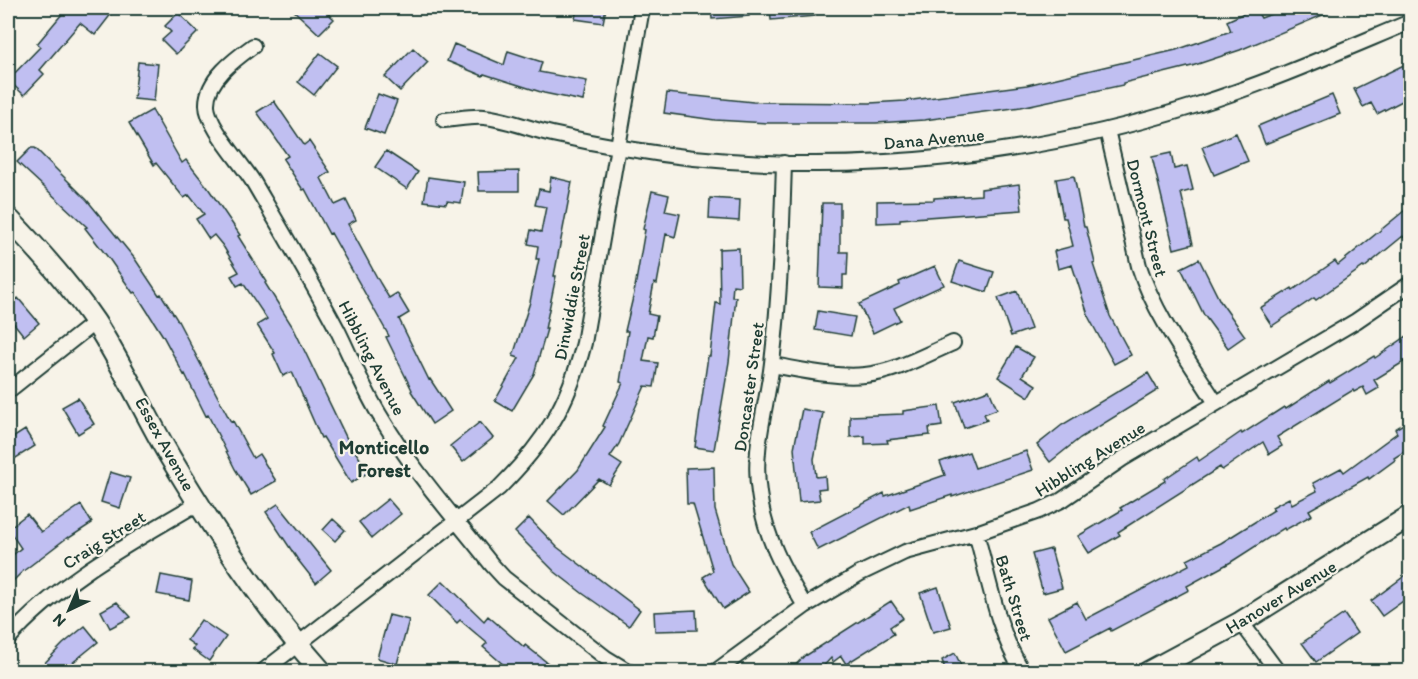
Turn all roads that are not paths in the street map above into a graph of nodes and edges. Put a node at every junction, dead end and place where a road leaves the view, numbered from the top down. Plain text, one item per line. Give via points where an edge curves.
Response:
1 (642, 8) edge
2 (1410, 22) edge
3 (254, 46) dead end
4 (444, 120) dead end
5 (1107, 130) junction
6 (617, 146) junction
7 (784, 163) junction
8 (8, 218) edge
9 (1410, 284) edge
10 (94, 322) junction
11 (953, 343) dead end
12 (772, 365) junction
13 (8, 391) edge
14 (1216, 403) junction
15 (198, 503) junction
16 (1410, 516) edge
17 (457, 521) junction
18 (976, 533) junction
19 (805, 606) junction
20 (1242, 622) junction
21 (8, 639) edge
22 (299, 643) junction
23 (262, 672) edge
24 (322, 672) edge
25 (629, 672) edge
26 (715, 672) edge
27 (1023, 672) edge
28 (1149, 672) edge
29 (1278, 672) edge

1 - 6 street, Dinwiddie Street
2 - 5 street, Dana Avenue via 1216,98
3 - 17 street, Hibbling Avenue via 237,58 211,88 207,105 211,122 252,180 322,301 381,419
4 - 6 street, Dana Avenue via 483,117
5 - 7 street, Dana Avenue via 957,157
5 - 14 street, Dormont Street via 1146,287 1156,310
6 - 7 street, Dana Avenue via 694,158
6 - 17 street, Dinwiddie Street via 584,344 570,389 552,424 526,460 499,488
7 - 12 street, Doncaster Street via 782,265
8 - 10 street, Essex Avenue
9 - 14 street, Hibbling Avenue via 1356,321
10 - 13 street
10 - 15 street, Essex Avenue
11 - 12 street via 894,369 866,375
12 - 19 street, Doncaster Street via 758,443 759,494 774,550
14 - 18 street, Hibbling Avenue via 1062,500
15 - 21 street, Craig Street via 66,585
15 - 22 street, Essex Avenue via 257,592
16 - 20 street, Hanover Avenue
17 - 22 street, Dinwiddie Street
17 - 25 street, Hibbling Avenue via 504,578
18 - 19 street, Hibbling Avenue via 905,552
18 - 27 street, Bath Street via 1002,628
19 - 26 street, Hibbling Avenue
20 - 28 street, Hanover Avenue
20 - 29 street
22 - 23 street, Dinwiddie Street
22 - 24 street, Essex Avenue

